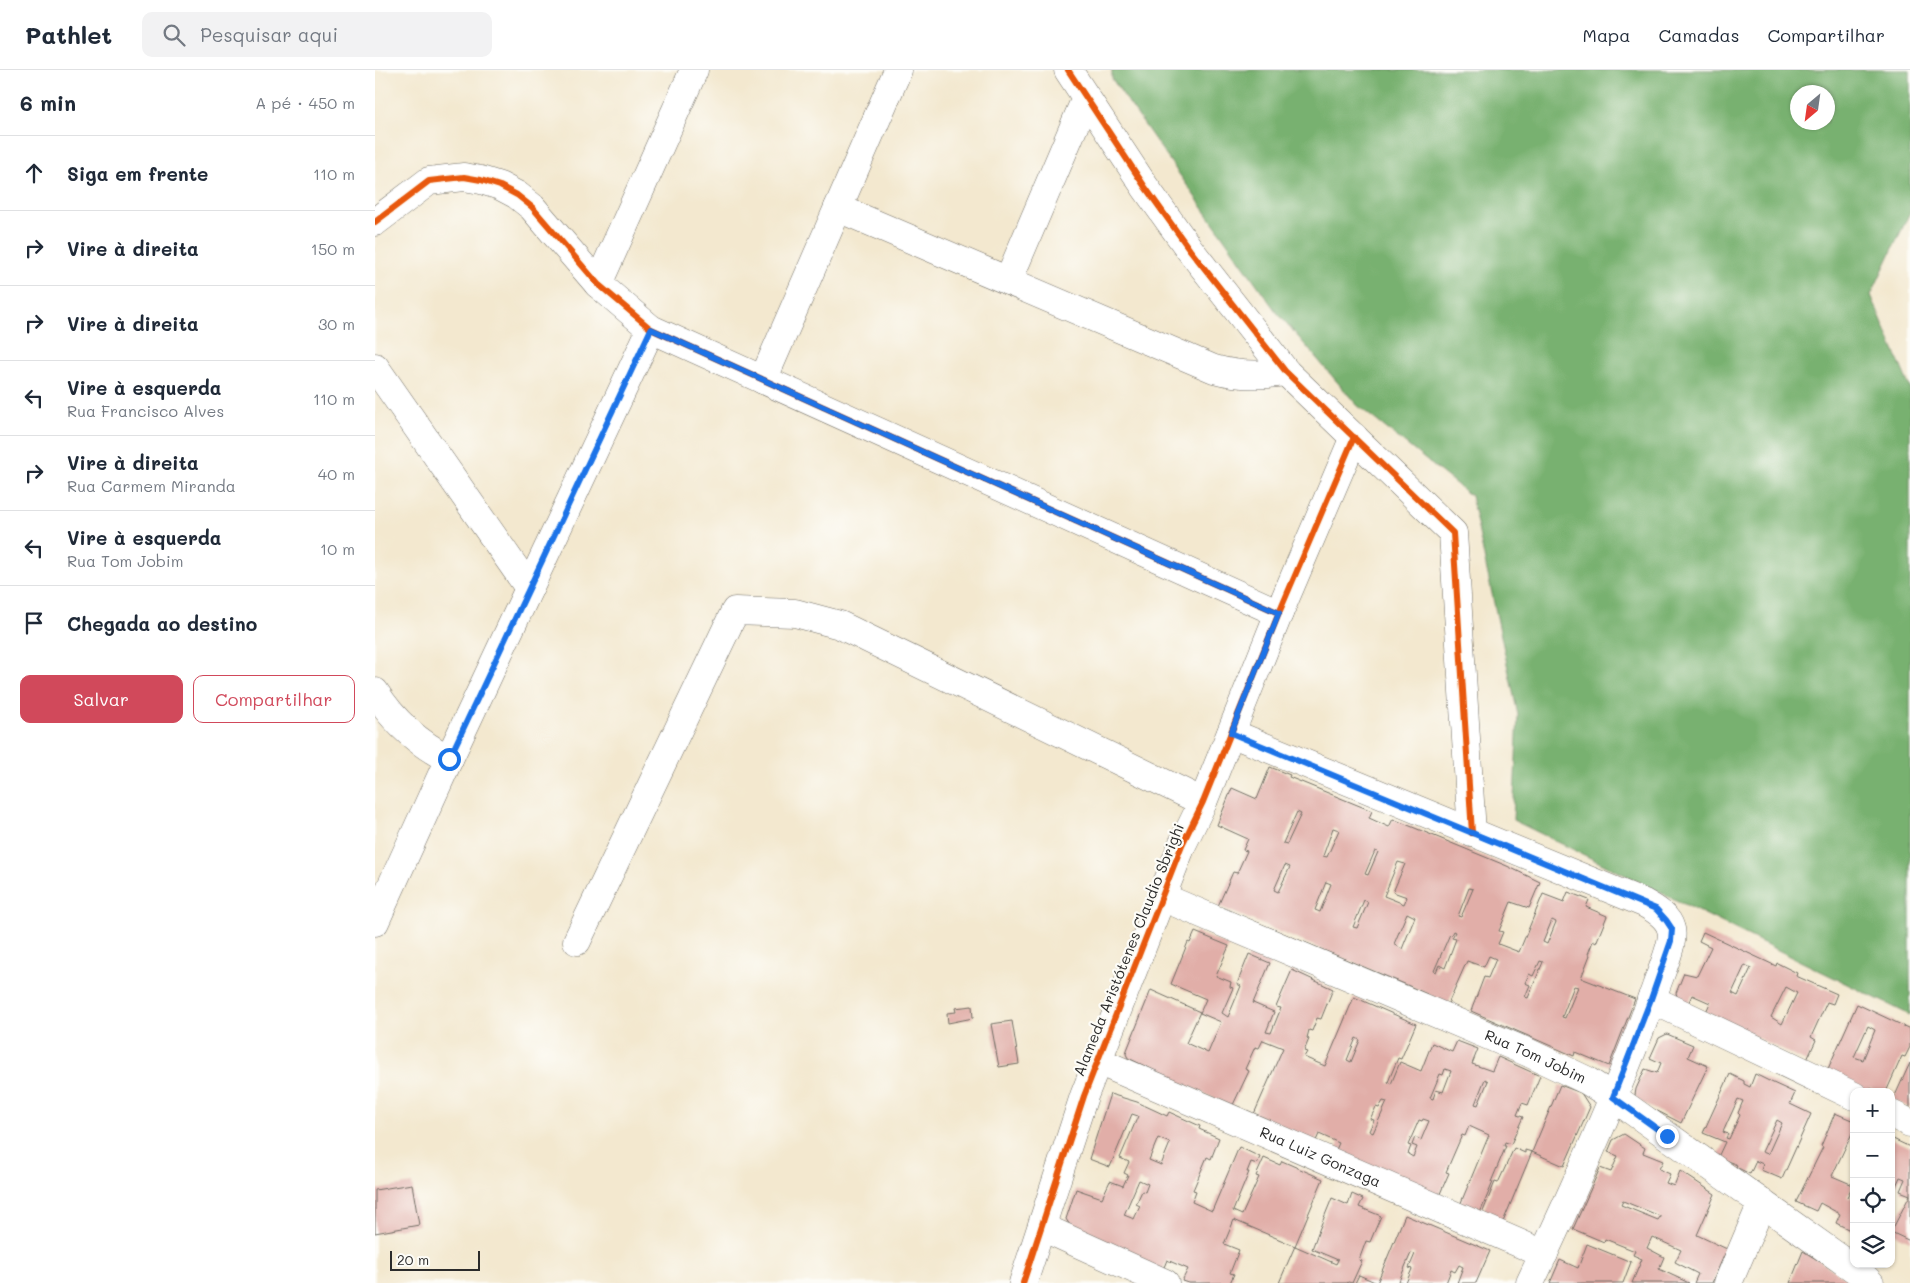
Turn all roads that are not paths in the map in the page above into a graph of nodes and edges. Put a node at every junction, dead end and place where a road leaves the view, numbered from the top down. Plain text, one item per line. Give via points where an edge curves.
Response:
1 (694, 70) edge
2 (898, 70) edge
3 (1068, 70) edge
4 (1086, 98) junction
5 (838, 208) junction
6 (375, 222) edge
7 (1008, 281) junction
8 (598, 284) junction
9 (651, 329) junction
10 (375, 367) edge
11 (1286, 372) junction
12 (763, 380) junction
13 (1354, 437) junction
14 (529, 588) junction
15 (1279, 613) junction
16 (375, 692) edge
17 (1231, 733) junction
18 (449, 759) junction
19 (1203, 802) junction
20 (1472, 832) junction
21 (1162, 897) junction
22 (375, 922) edge
23 (577, 940) dead end
24 (1651, 999) junction
25 (1098, 1061) junction
26 (1850, 1094) edge
27 (1613, 1097) junction
28 (1895, 1116) edge
29 (1910, 1123) edge
30 (1762, 1204) junction
31 (1042, 1228) junction
32 (1544, 1254) junction
33 (1023, 1283) edge
34 (1165, 1283) edge
35 (1530, 1283) edge
36 (1728, 1283) edge
37 (1871, 1283) edge

1 - 8 street
2 - 5 street
3 - 4 street
4 - 7 street
4 - 11 street via 1190,250
5 - 7 street
5 - 12 street
6 - 8 street via 429,181 464,177 481,180 517,195 532,207
7 - 11 street via 1214,369 1249,376
8 - 9 street
9 - 12 street
9 - 14 street
10 - 14 street
11 - 13 street
12 - 15 street
13 - 15 street, Alameda Aristótenes Claudio Sbrighi
13 - 20 street via 1453,533
14 - 18 street
15 - 17 street, Alameda Aristótenes Claudio Sbrighi
16 - 18 street via 404,729
17 - 19 street, Alameda Aristótenes Claudio Sbrighi
17 - 20 street
18 - 22 street
19 - 21 street, Alameda Aristótenes Claudio Sbrighi
19 - 23 street via 840,625 795,612 735,611
20 - 24 street via 1656,909 1672,929
21 - 25 street, Alameda Aristótenes Claudio Sbrighi
21 - 27 street, Rua Tom Jobim via 1527,1052 1586,1080
24 - 26 street
24 - 27 street
25 - 31 street, Alameda Aristótenes Claudio Sbrighi
25 - 32 street, Rua Luiz Gonzaga
27 - 30 street, Rua Tom Jobim
27 - 32 street
28 - 29 street
30 - 36 street
30 - 37 street, Rua Tom Jobim
31 - 33 street, Alameda Aristótenes Claudio Sbrighi
31 - 34 street
32 - 35 street

